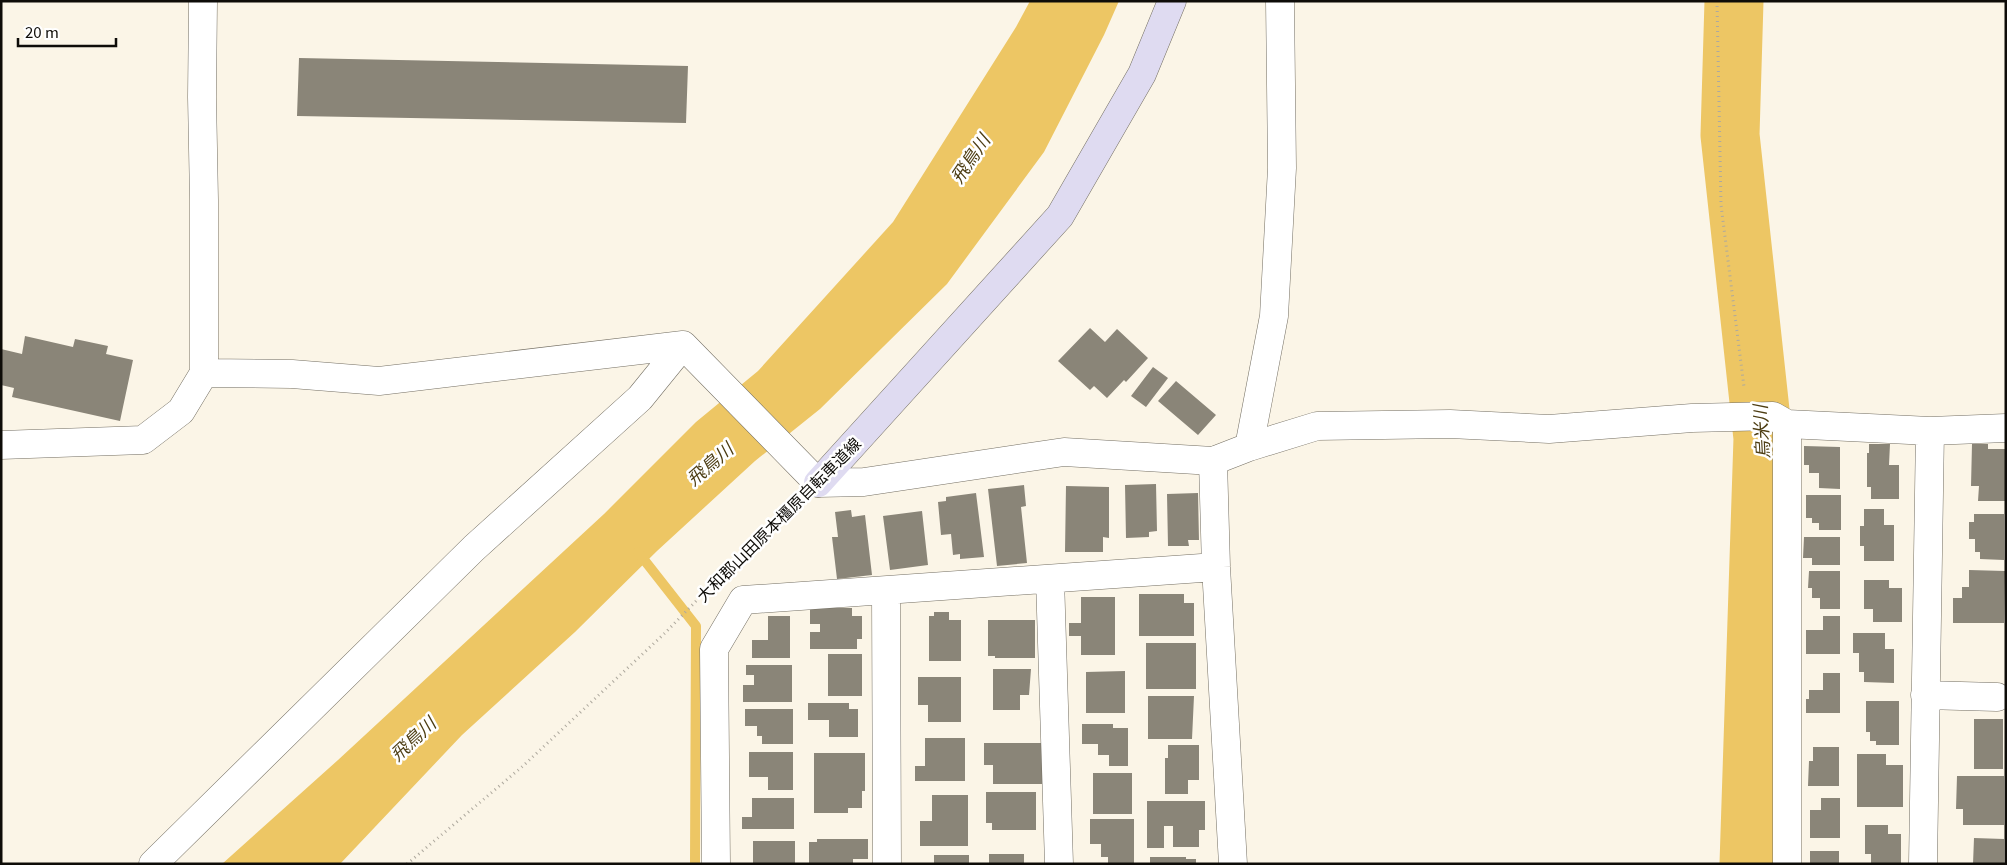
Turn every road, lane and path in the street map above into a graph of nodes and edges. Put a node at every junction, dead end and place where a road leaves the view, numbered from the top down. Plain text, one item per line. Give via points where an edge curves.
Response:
1 (203, 1) edge
2 (1172, 1) edge
3 (1280, 1) edge
4 (1717, 1) edge
5 (689, 350) junction
6 (204, 373) junction
7 (1766, 419) junction
8 (2006, 428) edge
9 (1930, 431) junction
10 (1, 445) edge
11 (1249, 447) junction
12 (1213, 461) junction
13 (813, 479) junction
14 (1216, 567) junction
15 (1050, 579) junction
16 (886, 591) junction
17 (1925, 694) junction
18 (1998, 697) dead end
19 (153, 864) edge
20 (407, 864) edge
21 (716, 864) edge
22 (887, 864) edge
23 (1059, 864) edge
24 (1233, 864) edge
25 (1787, 864) edge
26 (1923, 864) edge

1 - 6 street
2 - 13 main road, 大和郡山田原本橿原自転車道線 via 1142,74 1060,216
3 - 11 street via 1282,168 1274,316
4 - 7 path via 1721,204
5 - 6 street via 379,381 292,374
5 - 13 street
5 - 19 street via 474,548
6 - 10 street via 181,411 143,440
7 - 9 street
7 - 11 street via 1692,418 1549,429 1450,424 1318,426
7 - 25 street
8 - 9 street
9 - 17 street
11 - 12 street
12 - 13 street via 1064,452 864,482
12 - 14 street
13 - 20 path, 大和郡山田原本橿原自転車道線 via 665,633 523,766
14 - 15 street
14 - 24 street
15 - 16 street
15 - 23 street
16 - 21 street via 743,600 714,650
16 - 22 street
17 - 18 street
17 - 26 street

